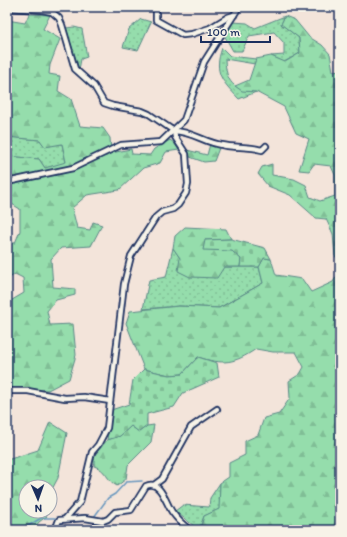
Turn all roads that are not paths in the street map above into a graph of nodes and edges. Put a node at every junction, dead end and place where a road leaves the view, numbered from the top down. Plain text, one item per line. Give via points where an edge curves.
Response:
1 (156, 7) edge
2 (239, 7) edge
3 (7, 8) edge
4 (234, 15) junction
5 (174, 131) junction
6 (266, 146) dead end
7 (7, 182) edge
8 (7, 391) edge
9 (110, 401) junction
10 (217, 409) dead end
11 (154, 485) junction
12 (65, 519) junction
13 (55, 530) edge
14 (190, 530) edge

1 - 4 street via 156,20 183,35 210,28
2 - 4 street
3 - 5 street via 52,12 62,24 75,69 94,86 104,103 142,111
4 - 5 street via 204,62 184,120
5 - 6 street via 181,131 220,145 262,150
5 - 7 street via 161,142 121,146 73,168
5 - 9 street via 186,154 186,193 178,205 156,217 131,256 124,284
8 - 9 street via 28,391 65,398 84,397
9 - 12 street via 107,428 92,452 80,502
10 - 11 street via 191,427 162,479
11 - 12 street via 146,486 131,510 115,512 103,521 85,518
11 - 14 street via 162,493 172,512
12 - 13 street via 59,520

